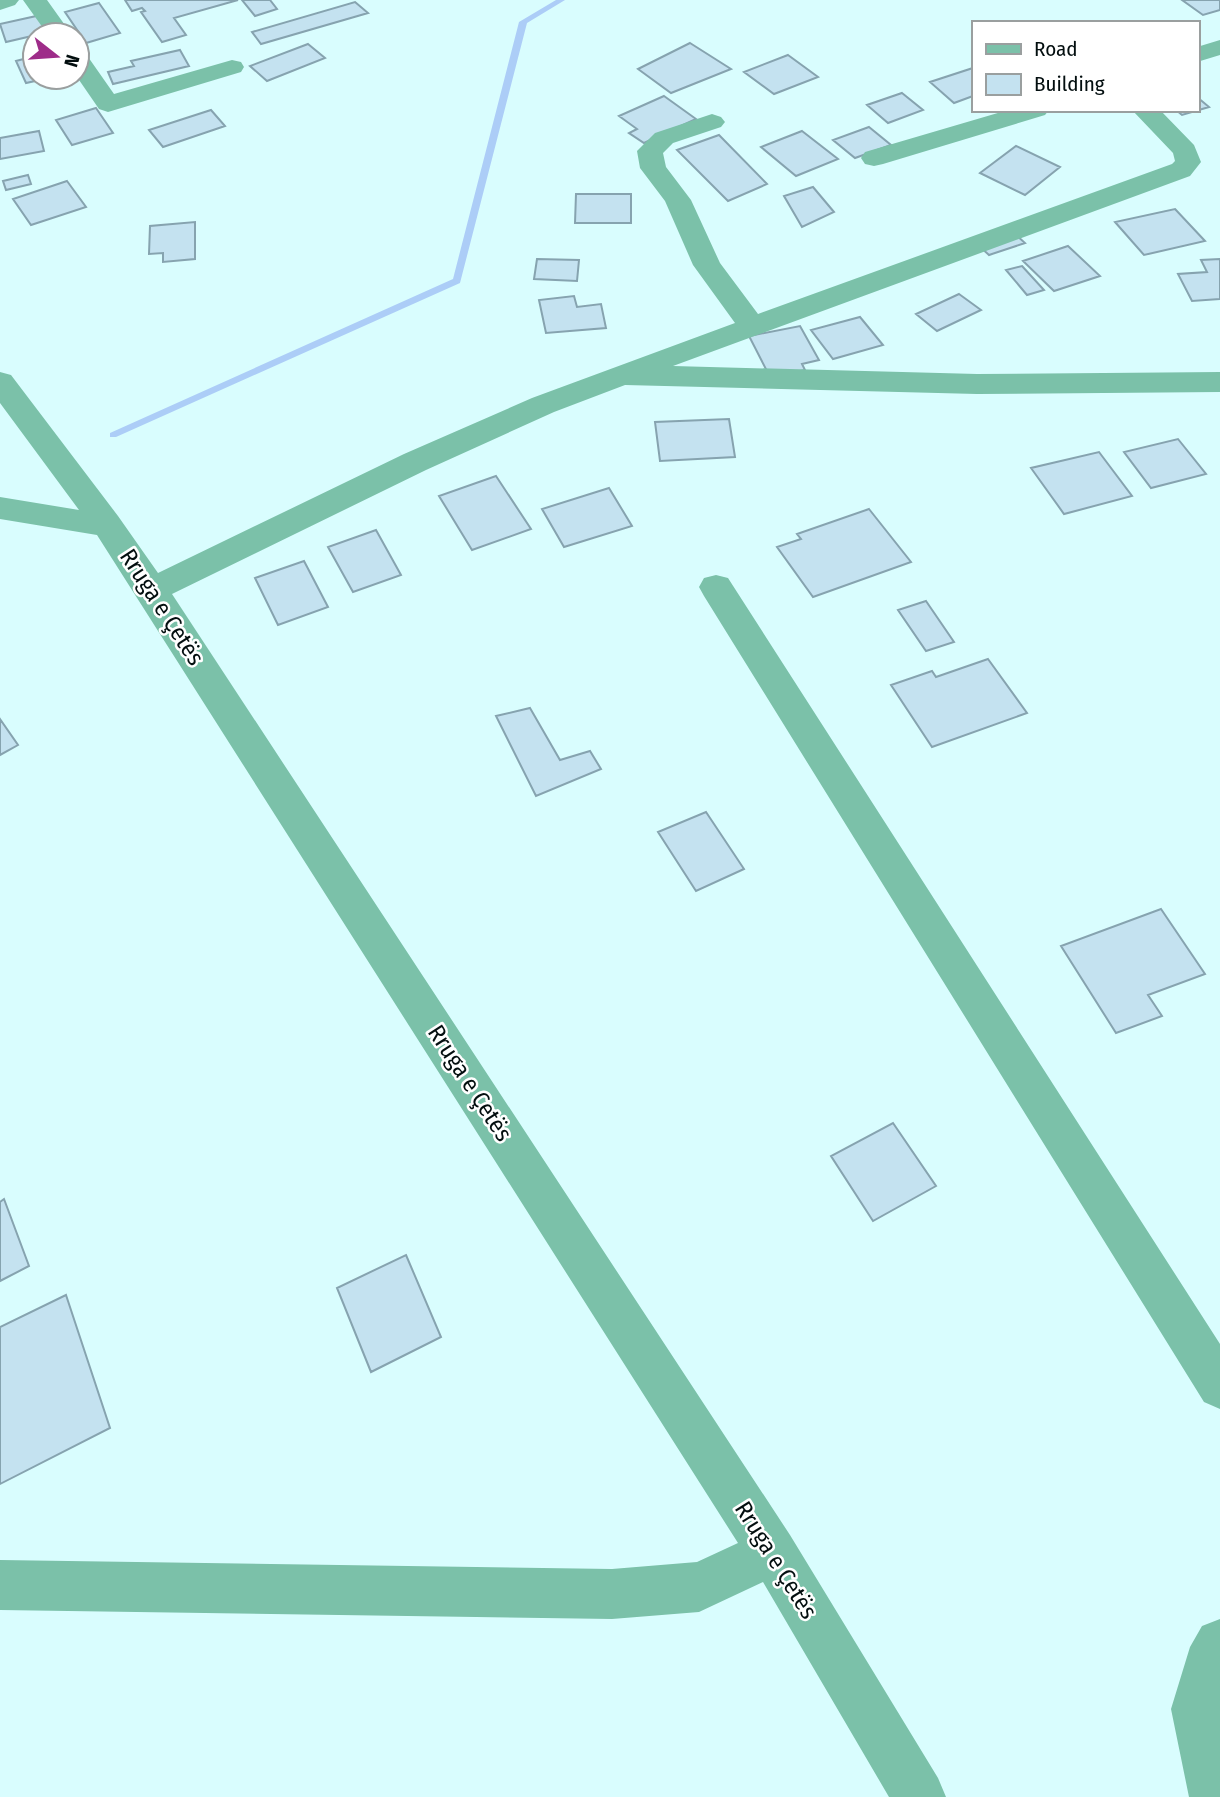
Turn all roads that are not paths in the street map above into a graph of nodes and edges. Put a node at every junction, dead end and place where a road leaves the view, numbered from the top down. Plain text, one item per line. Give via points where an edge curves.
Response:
1 (7, 0) edge
2 (36, 0) edge
3 (0, 3) edge
4 (50, 21) edge
5 (1220, 47) edge
6 (1199, 54) edge
7 (232, 67) dead end
8 (91, 79) edge
9 (1029, 112) edge
10 (1147, 112) edge
11 (712, 122) dead end
12 (874, 158) dead end
13 (752, 326) junction
14 (621, 375) junction
15 (0, 382) edge
16 (1220, 382) edge
17 (0, 508) edge
18 (107, 524) junction
19 (716, 587) dead end
20 (152, 590) junction
21 (1220, 1386) edge
22 (773, 1552) junction
23 (0, 1585) edge
24 (1220, 1644) edge
25 (919, 1797) edge
26 (1216, 1797) edge

1 - 3 street
2 - 4 street
5 - 6 street
7 - 8 street via 108,104
9 - 12 street
10 - 13 street via 1185,152 1188,162 1181,170
11 - 13 street via 664,138 650,152 653,167 678,200 707,265
13 - 14 street
14 - 16 street via 977,384
14 - 20 street via 415,462
15 - 18 street, Rruga e Çetës
17 - 18 street
18 - 20 street, Rruga e Çetës
19 - 21 street
20 - 22 street, Rruga e Çetës
22 - 23 street via 699,1587 612,1594
22 - 25 street, Rruga e Çetës
24 - 26 street via 1208,1665 1197,1709

